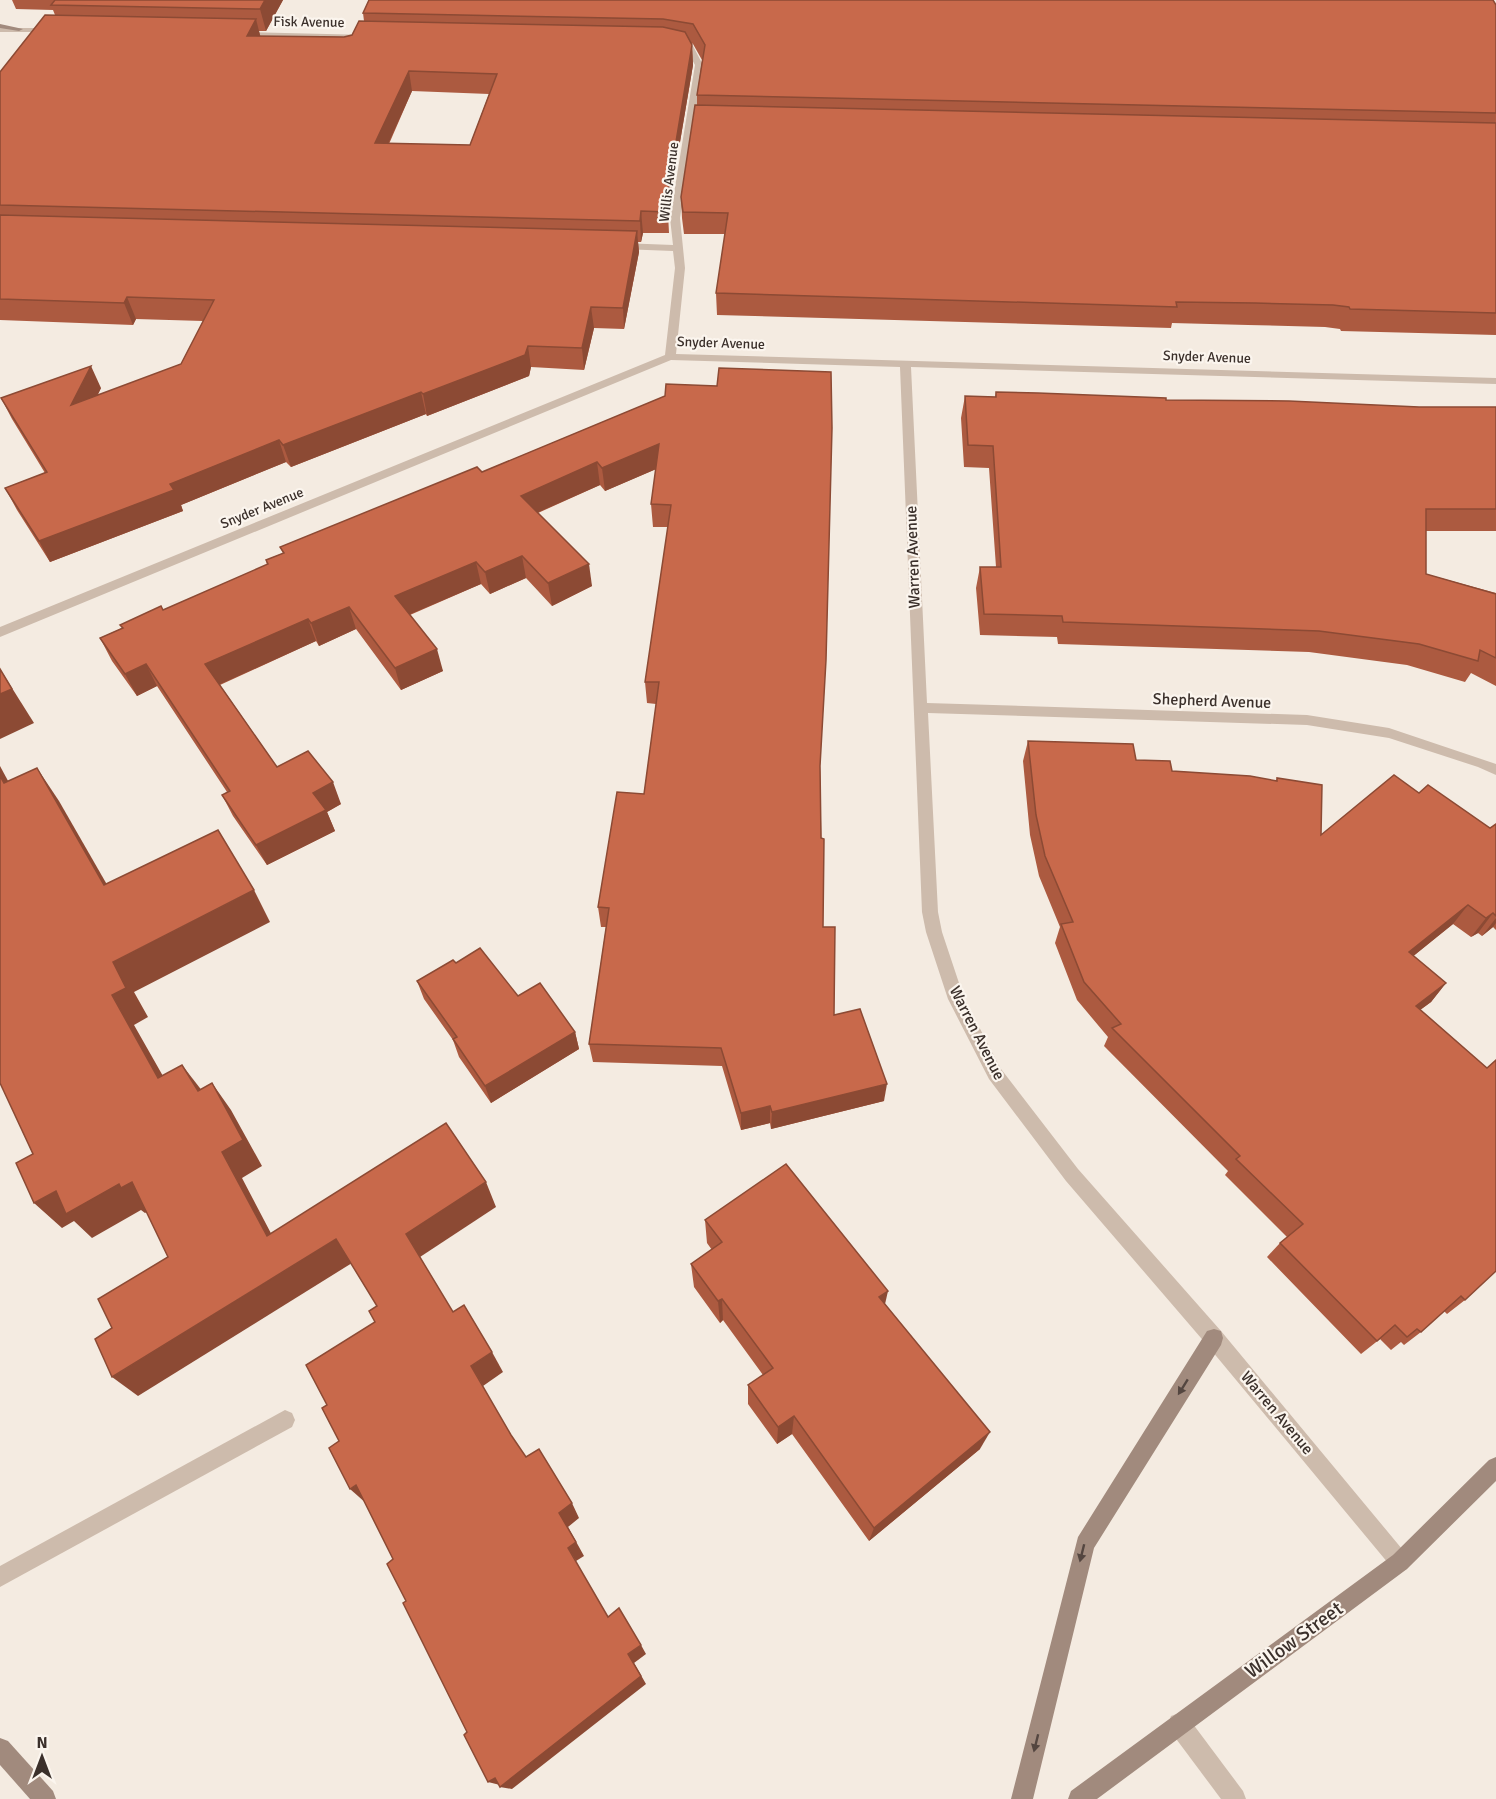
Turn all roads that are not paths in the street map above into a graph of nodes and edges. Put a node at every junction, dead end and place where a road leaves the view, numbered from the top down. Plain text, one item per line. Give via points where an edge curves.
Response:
1 (0, 28) edge
2 (67, 30) edge
3 (234, 34) edge
4 (377, 37) edge
5 (663, 43) edge
6 (691, 121) junction
7 (702, 121) edge
8 (609, 246) edge
9 (678, 248) junction
10 (670, 357) junction
11 (905, 363) junction
12 (1496, 381) edge
13 (0, 632) edge
14 (919, 708) junction
15 (1496, 770) edge
16 (1214, 1338) junction
17 (285, 1420) dead end
18 (1496, 1467) edge
19 (1400, 1562) junction
20 (0, 1576) edge
21 (1179, 1724) junction
22 (0, 1749) edge
23 (45, 1799) edge
24 (1022, 1799) edge
25 (1079, 1799) edge
26 (1235, 1799) edge

1 - 2 street
3 - 4 street, Fisk Avenue
5 - 6 street, Willis Avenue via 690,48 699,64
6 - 7 street
6 - 9 street, Willis Avenue via 675,218
8 - 9 street
9 - 10 street, Willis Avenue via 680,268
10 - 11 street, Snyder Avenue
10 - 13 street, Snyder Avenue
11 - 12 street, Snyder Avenue
11 - 14 street, Warren Avenue
14 - 15 street, Shepherd Avenue via 1307,720 1389,733
14 - 16 street, Warren Avenue via 930,912 956,999 994,1074 1072,1175
16 - 19 street, Warren Avenue
16 -> 24 main road via 1084,1544
17 - 20 street
18 - 19 main road, Willow Street
19 - 21 main road, Willow Street
21 - 25 main road, Willow Street
21 - 26 street
22 - 23 main road

